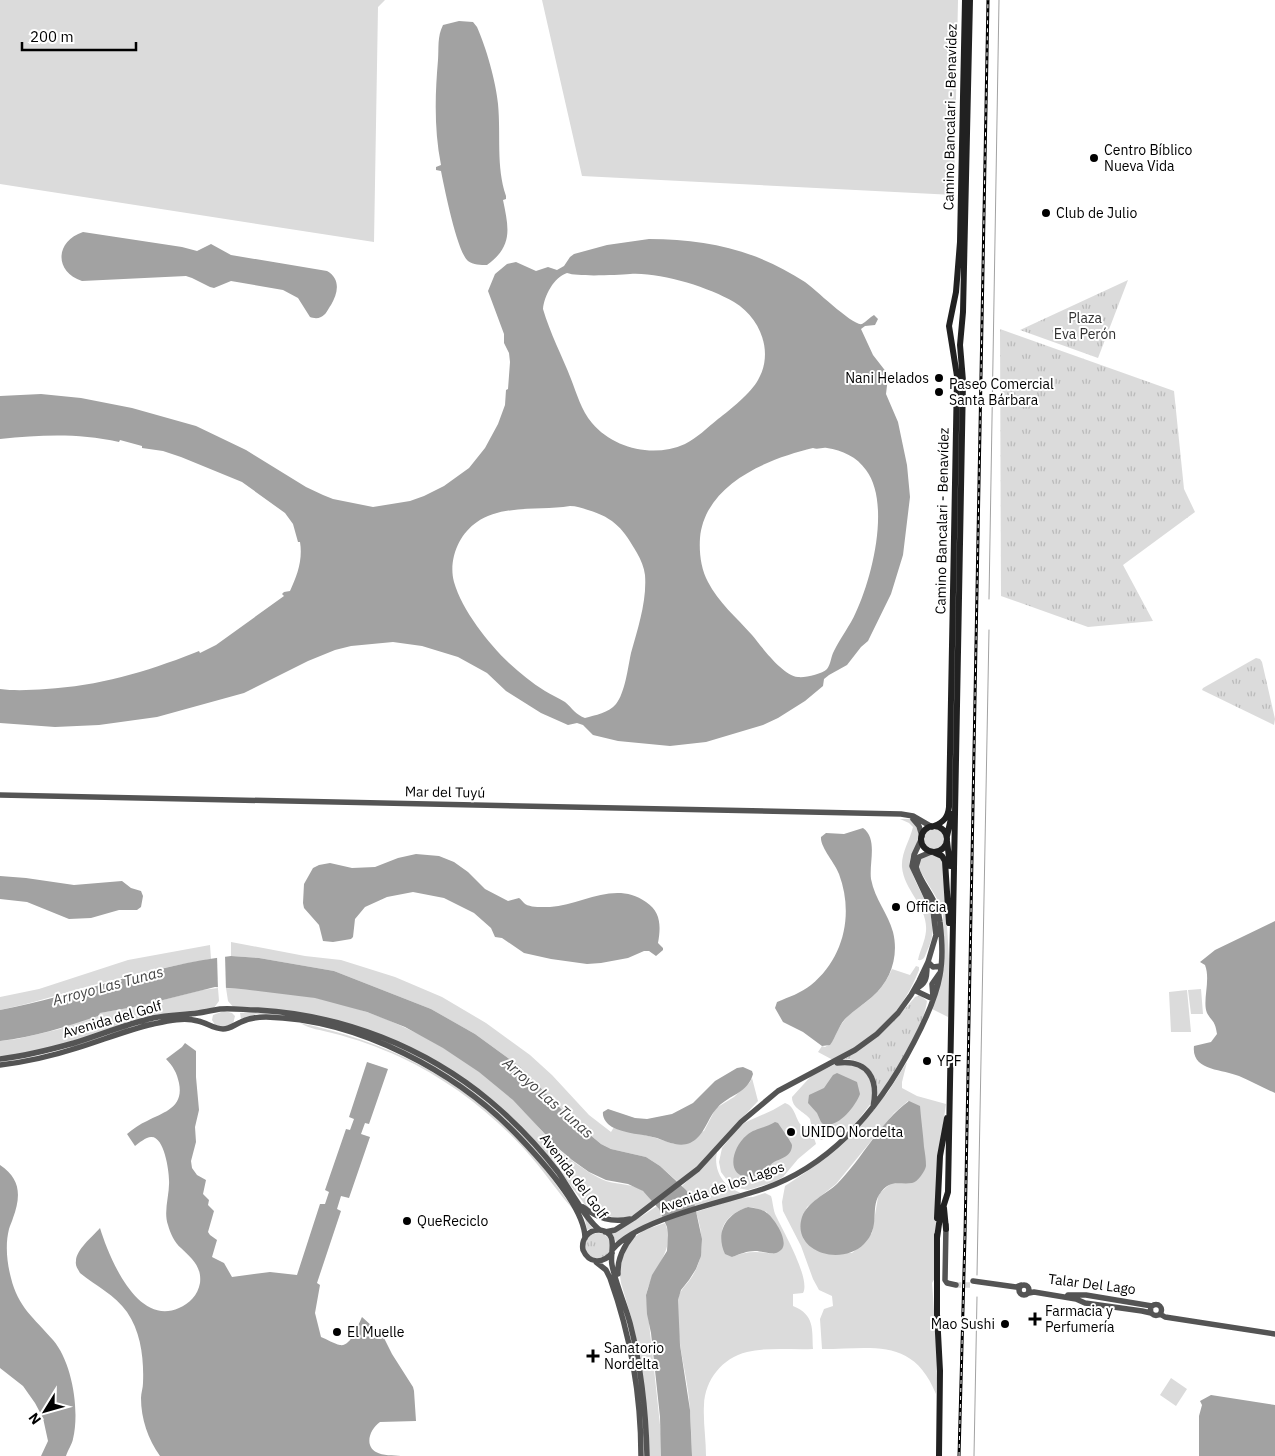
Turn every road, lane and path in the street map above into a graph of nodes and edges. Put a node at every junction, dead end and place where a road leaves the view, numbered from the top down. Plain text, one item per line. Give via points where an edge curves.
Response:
1 (965, 0) edge
2 (970, 0) edge
3 (951, 314) junction
4 (963, 318) junction
5 (962, 329) junction
6 (950, 332) junction
7 (0, 795) edge
8 (955, 796) junction
9 (889, 814) junction
10 (933, 827) junction
11 (921, 838) junction
12 (947, 840) junction
13 (932, 852) junction
14 (952, 935) junction
15 (941, 958) junction
16 (928, 960) junction
17 (941, 969) junction
18 (952, 971) junction
19 (914, 990) junction
20 (933, 999) junction
21 (0, 1059) edge
22 (832, 1063) junction
23 (0, 1065) edge
24 (950, 1082) junction
25 (872, 1109) junction
26 (939, 1167) junction
27 (948, 1192) junction
28 (944, 1204) junction
29 (580, 1205) junction
30 (634, 1218) junction
31 (946, 1229) junction
32 (602, 1231) junction
33 (637, 1231) junction
34 (585, 1238) junction
35 (937, 1238) junction
36 (613, 1251) junction
37 (596, 1262) junction
38 (956, 1283) dead end
39 (973, 1283) tunnel mouth
40 (619, 1284) junction
41 (1020, 1288) junction
42 (1029, 1290) junction
43 (1152, 1306) junction
44 (1160, 1312) junction
45 (1151, 1313) junction
46 (1275, 1334) edge
47 (641, 1456) edge
48 (647, 1456) edge
49 (939, 1456) edge

1 - 3 main road, Camino Bancalari - Benavídez via 960,242
2 - 4 main road, Camino Bancalari - Benavídez
3 - 4 main road via 959,314
3 - 6 main road, Camino Bancalari - Benavídez
4 - 5 main road, Camino Bancalari - Benavídez
5 - 6 main road
5 - 8 main road, Camino Bancalari - Benavídez
6 - 10 main road, Camino Bancalari - Benavídez via 957,387 949,807 944,821
7 - 9 street, Mar del Tuyú
8 - 12 main road, Camino Bancalari - Benavídez
8 - 14 main road, Camino Bancalari - Benavídez
9 - 10 street via 913,816
9 - 11 street via 916,820
10 - 11 main road via 926,829
10 - 12 main road via 943,830
11 - 13 main road via 924,848
11 - 16 street, Avenida de los Lagos via 912,866 935,919 936,934
12 - 13 main road via 941,850
12 - 14 main road, Camino Bancalari - Benavídez
13 - 15 street, Avenida de los Lagos via 920,856 916,867 938,911
13 - 18 main road, Camino Bancalari - Benavídez via 943,857 946,868
14 - 18 main road, Camino Bancalari - Benavídez
15 - 16 street via 937,954
15 - 17 street, Avenida de los Lagos
16 - 17 street via 933,967
16 - 19 street, Avenida de los Lagos
17 - 20 street, Avenida de los Lagos
18 - 24 main road, Camino Bancalari - Benavídez
19 - 20 street
19 - 22 street, Avenida de los Lagos via 889,1024
20 - 25 street, Avenida de los Lagos via 907,1056
21 - 29 street, Avenida del Golf via 52,1049 153,1018 216,1010 300,1014 337,1023 410,1050 480,1093 530,1139
22 - 25 street via 853,1063 869,1073 875,1084
22 - 30 street, Avenida de los Lagos via 784,1087 760,1104 707,1161
23 - 34 street, Avenida del Golf via 54,1055 139,1028 177,1020 199,1021 223,1029 252,1018 274,1018 322,1025 358,1035 393,1048 432,1069 477,1098 502,1120 542,1162 567,1196 582,1220
24 - 26 main road, Camino Bancalari - Benavídez
24 - 27 main road, Camino Bancalari - Benavídez
25 - 33 street, Avenida de los Lagos via 841,1142 798,1173 763,1189
26 - 28 main road via 940,1194
26 - 35 main road, Camino Bancalari - Benavídez
27 - 28 main road, Camino Bancalari - Benavídez
27 - 31 street
28 - 31 main road
28 - 35 main road, Camino Bancalari - Benavídez
29 - 30 street via 608,1220
29 - 32 street, Avenida del Golf via 594,1227
30 - 32 street, Avenida de los Lagos via 615,1230
31 - 38 street via 945,1262 948,1278
32 - 34 street via 591,1232
32 - 36 street via 612,1239
33 - 36 street, Avenida de los Lagos via 621,1241
33 - 40 street via 620,1254
34 - 37 street via 584,1254
35 - 49 main road, Camino Bancalari - Benavídez
36 - 37 street via 604,1260
36 - 40 street via 612,1265
37 - 47 street via 606,1270 611,1280 630,1348
39 - 41 street
40 - 48 street via 636,1350
41 - 42 street via 1026,1284
41 - 42 street via 1023,1295
42 - 43 street, Talar Del Lago
42 - 45 street, Talar Del Lago
43 - 44 street via 1158,1305
43 - 45 street
44 - 45 street via 1154,1316
44 - 46 street via 1165,1317

